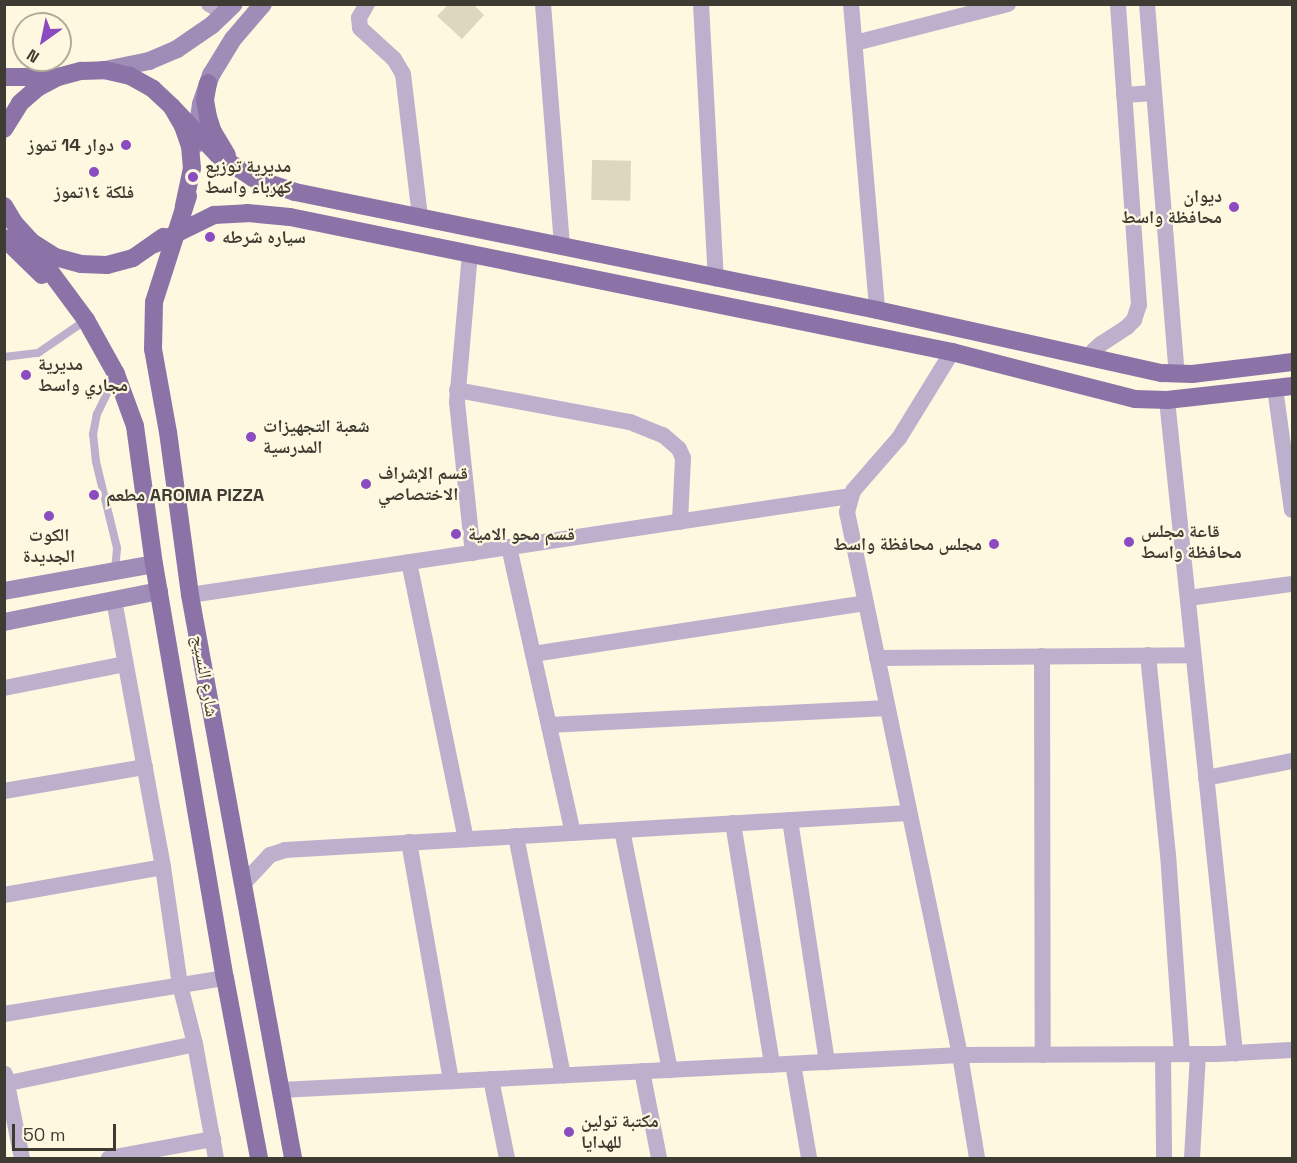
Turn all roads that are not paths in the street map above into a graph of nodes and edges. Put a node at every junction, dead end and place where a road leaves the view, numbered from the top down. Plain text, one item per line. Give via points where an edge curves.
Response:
1 (262, 4) edge
2 (367, 4) edge
3 (543, 4) edge
4 (701, 4) edge
5 (851, 4) edge
6 (1008, 4) edge
7 (1118, 4) edge
8 (1147, 4) edge
9 (223, 8) edge
10 (855, 43) junction
11 (105, 70) junction
12 (4, 77) edge
13 (58, 77) junction
14 (208, 83) junction
15 (1154, 93) junction
16 (1124, 95) junction
17 (172, 107) junction
18 (5, 126) edge
19 (196, 134) junction
20 (192, 168) junction
21 (253, 178) junction
22 (188, 196) junction
23 (233, 213) junction
24 (420, 216) junction
25 (8, 220) edge
26 (177, 232) junction
27 (155, 244) junction
28 (562, 246) junction
29 (470, 253) junction
30 (646, 264) junction
31 (716, 279) junction
32 (643, 288) junction
33 (154, 302) junction
34 (877, 310) junction
35 (85, 318) junction
36 (952, 352) junction
37 (4, 357) edge
38 (1092, 358) junction
39 (1293, 362) edge
40 (1120, 364) junction
41 (116, 374) junction
42 (1177, 374) junction
43 (1284, 388) edge
44 (457, 390) junction
45 (1106, 392) junction
46 (1167, 400) junction
47 (850, 496) junction
48 (1293, 510) edge
49 (680, 522) junction
50 (509, 547) junction
51 (473, 553) junction
52 (409, 562) junction
53 (154, 564) junction
54 (115, 571) junction
55 (1293, 584) edge
56 (4, 591) edge
57 (159, 591) junction
58 (190, 595) junction
59 (1188, 598) junction
60 (114, 600) junction
61 (865, 603) junction
62 (4, 622) edge
63 (533, 654) junction
64 (1149, 655) junction
65 (1194, 655) junction
66 (1042, 656) junction
67 (876, 658) junction
68 (126, 664) junction
69 (4, 688) edge
70 (887, 708) junction
71 (549, 725) junction
72 (1293, 761) edge
73 (145, 767) junction
74 (1206, 778) junction
75 (4, 791) edge
76 (909, 813) junction
77 (790, 820) junction
78 (733, 823) junction
79 (622, 830) junction
80 (573, 833) junction
81 (516, 836) junction
82 (466, 839) junction
83 (410, 842) junction
84 (163, 867) junction
85 (243, 884) junction
86 (4, 895) edge
87 (225, 978) junction
88 (180, 985) junction
89 (4, 1014) edge
90 (195, 1044) junction
91 (1293, 1050) edge
92 (1235, 1053) junction
93 (1190, 1054) junction
94 (960, 1055) junction
95 (1043, 1055) junction
96 (1163, 1055) junction
97 (827, 1062) junction
98 (793, 1064) junction
99 (772, 1065) junction
100 (670, 1070) junction
101 (642, 1071) junction
102 (563, 1076) junction
103 (491, 1079) junction
104 (5, 1080) edge
105 (451, 1081) junction
106 (281, 1090) junction
107 (213, 1139) junction
108 (22, 1158) edge
109 (109, 1158) edge
110 (216, 1158) edge
111 (259, 1158) edge
112 (293, 1158) edge
113 (507, 1158) edge
114 (658, 1158) edge
115 (809, 1158) edge
116 (977, 1158) edge
117 (1164, 1158) edge
118 (1192, 1158) edge

1 - 14 street via 233,39
2 - 24 street via 359,18 360,28 394,59 403,74
3 - 28 street
4 - 31 street
5 - 10 street
6 - 10 street
7 - 16 street
8 - 15 street
9 - 11 street via 194,39 162,56
10 - 34 street
11 - 13 main road
11 - 17 main road via 130,76 153,89
12 - 13 main road
13 - 18 main road via 29,95
14 - 19 street
14 - 21 main road via 205,100 213,132 235,163
15 - 16 street
15 - 42 street
16 - 38 street via 1139,305 1134,320 1094,350
17 - 19 main road
17 - 20 main road via 190,146
19 - 20 street
19 - 21 main road via 218,155
20 - 22 main road
21 - 24 main road via 295,192
22 - 26 main road, شارع النسيج
22 - 27 main road via 176,223
23 - 26 main road via 214,215
23 - 29 main road via 290,217
23 - 33 main road via 196,232 170,267
24 - 28 main road
25 - 27 main road via 40,248 81,264 133,258
25 - 35 main road, شارع النسيج
26 - 27 main road
26 - 33 main road, شارع النسيج
28 - 30 main road
29 - 32 main road
29 - 44 street
30 - 31 main road
30 - 32 main road
31 - 34 main road
32 - 36 main road
33 - 58 main road, شارع النسيج via 153,349
34 - 38 main road
35 - 37 lane via 38,353
35 - 41 main road, شارع النسيج
36 - 45 main road
36 - 47 street via 899,438
38 - 40 main road
39 - 42 main road
40 - 42 main road
40 - 45 main road
41 - 53 main road, شارع النسيج via 135,426
41 - 54 lane via 97,414 93,434 117,548
43 - 46 main road
43 - 48 street
44 - 49 street via 630,422 663,435 683,458
44 - 51 street
45 - 46 main road via 1135,399
46 - 59 street
47 - 49 street
47 - 61 street via 847,520
49 - 50 street
50 - 51 street
50 - 63 street
51 - 52 street
52 - 58 street
52 - 82 street
53 - 54 street
53 - 57 main road, شارع النسيج
54 - 56 street
55 - 59 street
57 - 60 street
57 - 87 main road, شارع النسيج
58 - 85 main road, شارع النسيج
59 - 65 street
60 - 62 street
60 - 68 street
61 - 63 street
61 - 67 street
63 - 71 street
64 - 65 street
64 - 66 street
64 - 93 street
65 - 74 street
66 - 67 street
66 - 95 street
67 - 70 street
68 - 69 street
68 - 73 street
70 - 71 street
70 - 76 street
71 - 80 street
72 - 74 street
73 - 75 street
73 - 84 street
74 - 92 street
76 - 77 street
76 - 94 street
77 - 78 street
77 - 97 street
78 - 79 street
78 - 99 street
79 - 80 street
79 - 100 street
80 - 81 street
81 - 82 street
81 - 102 street
82 - 83 street
83 - 85 street via 285,850 270,855
83 - 105 street
84 - 86 street
84 - 88 street
85 - 106 main road, شارع النسيج
87 - 88 street
87 - 111 main road, شارع النسيج
88 - 89 street
88 - 90 street
90 - 104 street
90 - 107 street
91 - 92 street
92 - 93 street
93 - 96 street
93 - 118 street
94 - 95 street
94 - 97 street
94 - 116 street
95 - 96 street
96 - 117 street
97 - 98 street
98 - 99 street
98 - 115 street
99 - 100 street
100 - 101 street
101 - 102 street
101 - 114 street
102 - 103 street
103 - 105 street
103 - 113 street
104 - 108 street
105 - 106 street
106 - 112 main road, شارع النسيج
107 - 109 street
107 - 110 street

